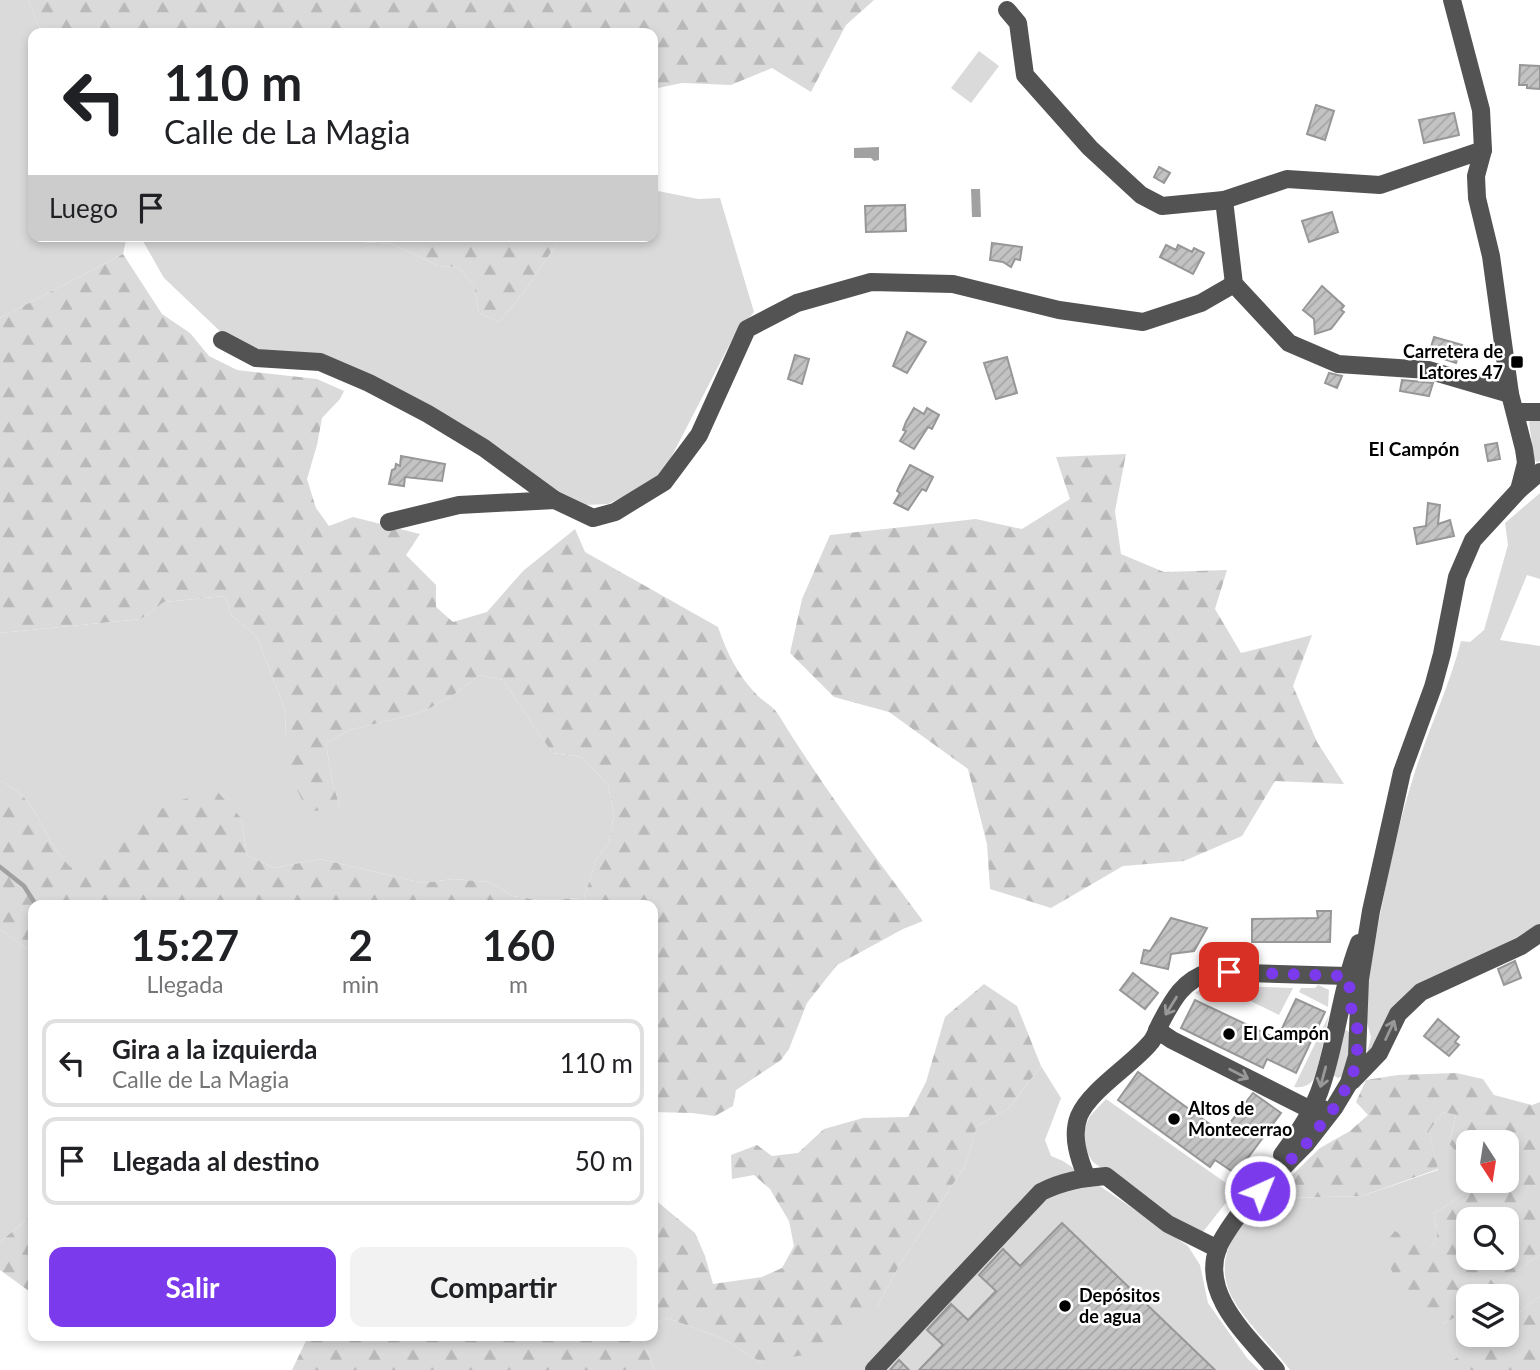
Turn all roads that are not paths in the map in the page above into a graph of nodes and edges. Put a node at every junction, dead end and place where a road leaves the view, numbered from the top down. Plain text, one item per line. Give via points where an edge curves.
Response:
1 (1452, 0) edge
2 (1007, 10) dead end
3 (1483, 150) junction
4 (1224, 200) junction
5 (1234, 284) junction
6 (222, 340) dead end
7 (1510, 394) junction
8 (1517, 412) junction
9 (1540, 412) edge
10 (1540, 472) edge
11 (1519, 490) junction
12 (555, 499) junction
13 (389, 522) dead end
14 (1371, 911) junction
15 (1540, 933) edge
16 (1347, 976) junction
17 (1357, 1024) junction
18 (1157, 1030) junction
19 (1349, 1083) junction
20 (1334, 1108) junction
21 (1311, 1110) junction
22 (1087, 1178) junction
23 (1245, 1206) junction
24 (1218, 1249) junction
25 (874, 1370) edge
26 (1276, 1370) edge

1 - 3 street via 1481,110
2 - 4 street via 1018,23 1025,75 1090,148 1141,195 1161,206
3 - 4 street via 1380,185 1287,179
3 - 7 street via 1476,176 1477,198 1491,256
4 - 5 street
5 - 7 street via 1289,343 1338,364 1428,370
5 - 12 street via 1201,303 1143,322 1059,310 953,285 871,282 797,303 747,330 699,435 664,482 615,512 593,518
6 - 12 street via 256,358 320,362 369,383 484,448
7 - 8 street
8 - 9 street
8 - 11 street via 1526,463
10 - 11 street
11 - 14 street via 1473,540 1457,577 1442,654 1402,772
12 - 13 street via 460,505
14 - 16 street
14 - 17 street
19 -> 15 street via 1379,1053 1398,1014 1421,992
16 - 17 street via 1351,1015
16 -> 18 street via 1210,972 1186,983
16 -> 21 street via 1322,1085
17 - 19 street via 1357,1056
18 -> 21 street
18 - 22 street via 1152,1041 1079,1116 1075,1133
19 - 20 street
20 - 21 street
20 - 23 street
21 - 23 street
22 - 24 street via 1106,1176 1168,1224
22 - 25 street via 1041,1192
23 - 24 street
24 - 26 street via 1214,1277 1224,1304

